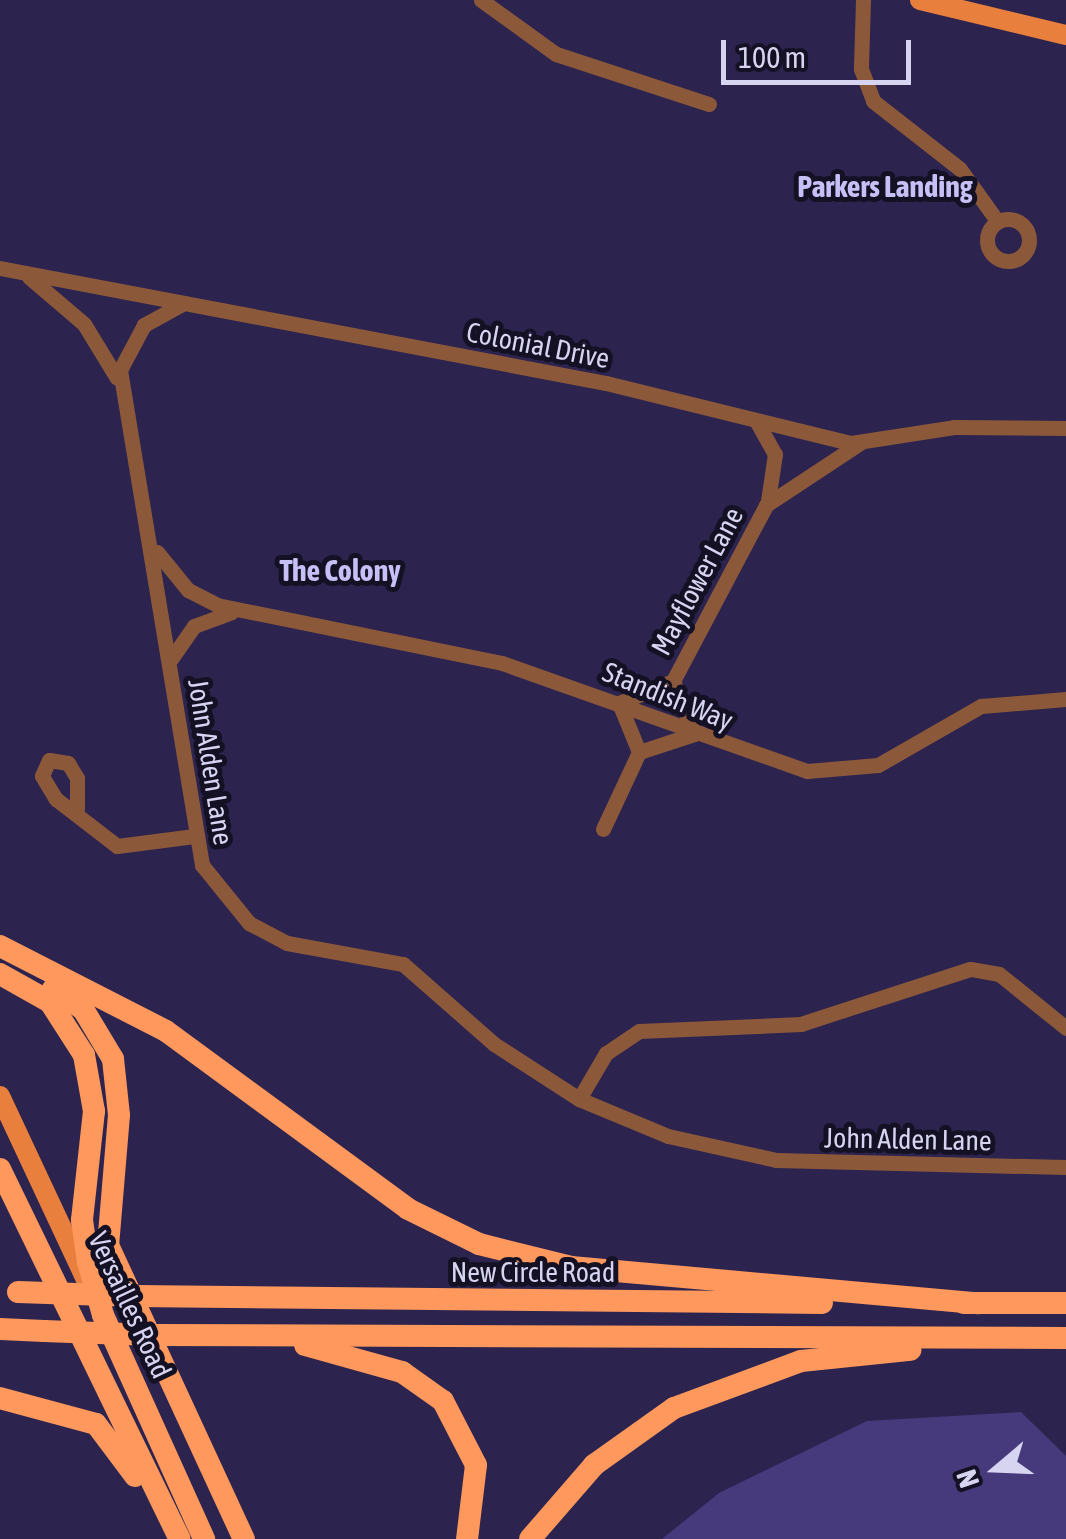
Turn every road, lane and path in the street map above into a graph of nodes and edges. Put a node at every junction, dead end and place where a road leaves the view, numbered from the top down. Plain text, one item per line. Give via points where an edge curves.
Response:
1 (481, 0) edge
2 (863, 0) edge
3 (920, 0) edge
4 (1066, 35) edge
5 (709, 104) dead end
6 (998, 222) dead end
7 (0, 268) edge
8 (22, 272) junction
9 (184, 303) junction
10 (123, 391) junction
11 (757, 422) junction
12 (1066, 428) edge
13 (860, 444) junction
14 (766, 505) junction
15 (151, 539) junction
16 (241, 612) junction
17 (170, 663) junction
18 (672, 681) junction
19 (1066, 699) edge
20 (619, 703) junction
21 (694, 734) junction
22 (639, 752) junction
23 (77, 809) dead end
24 (602, 830) dead end
25 (194, 836) junction
26 (7, 950) edge
27 (0, 974) edge
28 (1066, 1028) edge
29 (0, 1096) edge
30 (579, 1100) junction
31 (0, 1154) edge
32 (1066, 1167) edge
33 (0, 1168) edge
34 (41, 1242) junction
35 (9, 1291) edge
36 (978, 1303) junction
37 (1066, 1303) edge
38 (103, 1316) junction
39 (0, 1328) edge
40 (222, 1334) junction
41 (1059, 1338) edge
42 (0, 1398) edge
43 (166, 1539) edge
44 (180, 1539) edge
45 (204, 1539) edge
46 (244, 1539) edge
47 (467, 1539) edge
48 (530, 1539) edge

1 - 5 street via 556,54
2 - 6 street via 861,69 874,101 960,169
3 - 4 main road
7 - 8 street, Colonial Drive
8 - 9 street, Colonial Drive
8 - 10 street, John Alden Lane via 84,324
9 - 10 street, John Alden Lane via 134,337 120,363
9 - 11 street, Colonial Drive via 606,383
10 - 15 street, John Alden Lane
11 - 13 street, Colonial Drive
11 - 14 street, Mayflower Lane via 775,454
12 - 13 street, Colonial Drive via 954,427
13 - 14 street, Mayflower Lane
14 - 18 street, Mayflower Lane
15 - 16 street, Standish Way via 188,590
15 - 17 street, John Alden Lane
16 - 17 street, Standish Way via 194,626
16 - 20 street, Standish Way via 502,663
17 - 25 street, John Alden Lane
18 - 20 street, Mayflower Lane
18 - 21 street, Mayflower Lane
19 - 21 street, Standish Way via 980,706 862,771 790,767
20 - 21 street, Standish Way
20 - 22 street
21 - 22 street
22 - 24 street
23 - 25 street via 117,846
25 - 30 street, John Alden Lane via 210,880 249,923 287,943 403,964 494,1044
26 - 36 highway via 181,1040 408,1209 480,1244 571,1267
26 - 46 highway via 83,1009 113,1059 119,1116 108,1245
27 - 38 highway via 27,985 71,1028 89,1073 82,1220
28 - 30 street via 999,974 970,969 801,1024 638,1031 606,1053
29 - 38 main road, Versailles Road
30 - 32 street, John Alden Lane via 668,1136 776,1160
31 - 34 main road, Versailles Road
33 - 34 highway
34 - 44 highway, Versailles Road
35 - 36 highway, New Circle Road, bridge
36 - 37 highway, New Circle Road
38 - 45 highway, Versailles Road
39 - 40 highway, bridge
40 - 41 highway
40 - 47 highway via 350,1354 434,1393 459,1420 476,1465
41 - 48 highway via 801,1361 720,1386 636,1430
42 - 43 highway via 73,1413 107,1432

